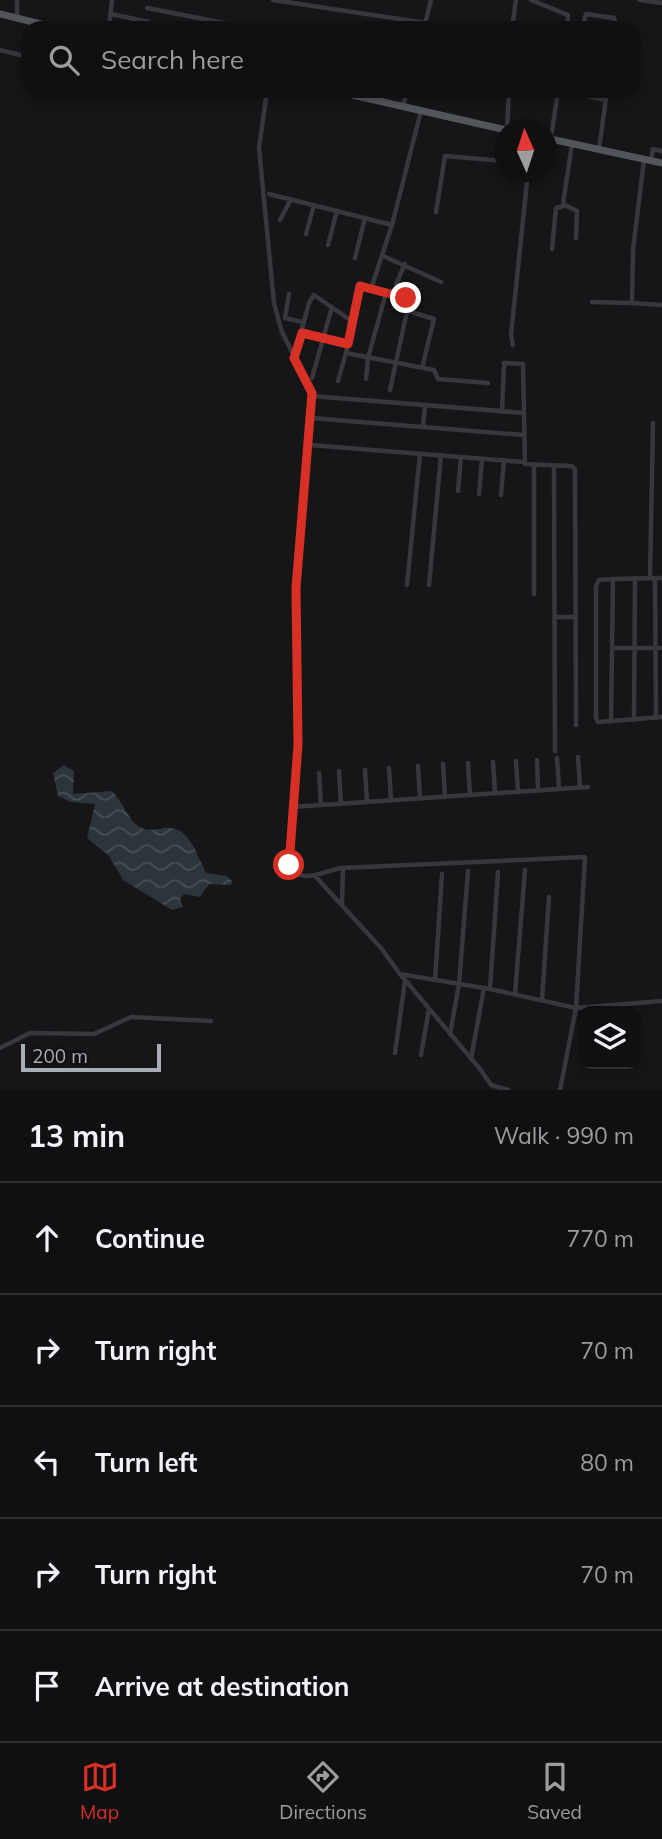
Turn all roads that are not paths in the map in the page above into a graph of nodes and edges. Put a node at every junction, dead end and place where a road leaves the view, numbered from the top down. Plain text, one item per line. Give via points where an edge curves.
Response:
1 (17, 0) edge
2 (112, 0) edge
3 (273, 0) edge
4 (430, 0) edge
5 (516, 0) edge
6 (532, 0) edge
7 (558, 0) edge
8 (640, 0) edge
9 (662, 3) edge
10 (147, 8) dead end
11 (554, 9) junction
12 (0, 14) edge
13 (111, 14) junction
14 (16, 18) junction
15 (28, 21) edge
16 (110, 21) edge
17 (144, 21) edge
18 (214, 21) edge
19 (401, 21) edge
20 (426, 21) edge
21 (513, 21) edge
22 (568, 21) edge
23 (584, 21) edge
24 (615, 21) edge
25 (0, 50) edge
26 (21, 55) edge
27 (266, 98) edge
28 (366, 98) edge
29 (405, 98) edge
30 (509, 98) edge
31 (557, 98) edge
32 (596, 98) edge
33 (606, 100) joint
34 (403, 106) junction
35 (421, 110) junction
36 (508, 119) edge
37 (553, 119) edge
38 (494, 127) edge
39 (557, 141) edge
40 (572, 144) junction
41 (599, 150) junction
42 (662, 151) edge
43 (494, 160) edge
44 (647, 160) junction
45 (662, 163) edge
46 (527, 182) edge
47 (269, 194) dead end
48 (291, 199) junction
49 (313, 205) junction
50 (564, 206) junction
51 (337, 211) junction
52 (436, 212) dead end
53 (365, 218) junction
54 (280, 220) dead end
55 (392, 225) junction
56 (306, 234) dead end
57 (576, 238) dead end
58 (328, 245) dead end
59 (552, 249) dead end
60 (383, 256) junction
61 (355, 257) dead end
62 (405, 264) junction
63 (440, 282) dead end
64 (396, 284) dead end
65 (371, 289) junction
66 (386, 293) junction
67 (289, 294) dead end
68 (592, 302) dead end
69 (632, 303) junction
70 (662, 305) edge
71 (332, 307) junction
72 (405, 310) junction
73 (303, 322) junction
74 (352, 322) junction
75 (302, 333) junction
76 (323, 338) junction
77 (348, 344) junction
78 (513, 345) dead end
79 (346, 353) junction
80 (294, 358) junction
81 (368, 358) junction
82 (394, 363) junction
83 (422, 368) junction
84 (312, 378) dead end
85 (366, 379) dead end
86 (338, 381) dead end
87 (488, 383) dead end
88 (390, 390) dead end
89 (312, 396) junction
90 (425, 405) junction
91 (502, 411) junction
92 (524, 413) junction
93 (311, 418) junction
94 (653, 423) dead end
95 (423, 426) junction
96 (523, 435) junction
97 (310, 445) junction
98 (420, 454) junction
99 (441, 455) junction
100 (461, 457) junction
101 (482, 459) junction
102 (504, 460) junction
103 (524, 462) junction
104 (534, 466) junction
105 (554, 466) junction
106 (458, 491) dead end
107 (479, 494) dead end
108 (501, 495) dead end
109 (635, 578) junction
110 (653, 578) junction
111 (662, 578) edge
112 (613, 579) junction
113 (407, 585) dead end
114 (429, 585) dead end
115 (534, 594) dead end
116 (555, 617) junction
117 (575, 617) junction
118 (613, 648) junction
119 (635, 648) junction
120 (659, 648) edge
121 (659, 717) edge
122 (634, 720) junction
123 (611, 721) junction
124 (576, 725) dead end
125 (555, 751) dead end
126 (578, 757) dead end
127 (557, 758) dead end
128 (537, 760) dead end
129 (516, 761) dead end
130 (493, 762) dead end
131 (468, 763) dead end
132 (443, 764) dead end
133 (418, 766) dead end
134 (389, 768) dead end
135 (365, 770) dead end
136 (339, 771) dead end
137 (319, 773) dead end
138 (588, 787) dead end
139 (580, 788) junction
140 (559, 789) junction
141 (538, 790) junction
142 (518, 792) junction
143 (495, 793) junction
144 (470, 795) junction
145 (445, 797) junction
146 (420, 799) junction
147 (391, 800) junction
148 (367, 802) junction
149 (341, 804) junction
150 (321, 805) junction
151 (292, 807) junction
152 (343, 868) junction
153 (524, 870) dead end
154 (468, 871) dead end
155 (498, 872) dead end
156 (442, 874) dead end
157 (315, 876) junction
158 (549, 897) dead end
159 (342, 904) junction
160 (400, 974) junction
161 (435, 980) junction
162 (405, 981) junction
163 (459, 984) junction
164 (487, 988) junction
165 (514, 994) junction
166 (542, 1000) junction
167 (662, 1001) edge
168 (576, 1008) junction
169 (429, 1009) junction
170 (211, 1021) dead end
171 (450, 1034) junction
172 (0, 1048) edge
173 (395, 1053) dead end
174 (421, 1055) dead end
175 (471, 1059) junction
176 (508, 1090) edge
177 (560, 1090) edge

1 - 14 street
2 - 13 street
3 - 19 street
4 - 20 street
5 - 21 street
6 - 11 street
7 - 11 street
8 - 9 street
10 - 18 street
11 - 22 street via 568,15
12 - 14 main road
13 - 16 street
13 - 17 street
14 - 15 main road
23 - 24 street via 586,14
25 - 26 street
27 - 80 street via 259,144 274,303
28 - 34 main road
29 - 34 street
30 - 36 street
31 - 37 street
32 - 33 street
33 - 41 street
34 - 35 main road
35 - 38 main road
35 - 55 street
39 - 40 main road
40 - 41 main road
40 - 50 street
41 - 44 main road
42 - 44 street via 653,149
43 - 52 street via 445,156
44 - 45 main road
44 - 69 street via 633,250
46 - 78 street
47 - 48 street
48 - 49 street
48 - 54 street
49 - 51 street
49 - 56 street
50 - 57 street via 578,211
50 - 59 street via 556,208
51 - 53 street
51 - 58 street
53 - 55 street
53 - 61 street
55 - 60 street
60 - 62 street
60 - 65 street
62 - 63 street
62 - 64 street
65 - 66 street
65 - 74 street via 360,286
66 - 72 street via 408,300
66 - 81 street
67 - 73 street via 285,318
68 - 69 street
69 - 70 street
71 - 73 street via 314,295
71 - 74 street
71 - 76 street
72 - 82 street
72 - 83 street via 434,319
73 - 75 street
74 - 77 street
75 - 76 street
75 - 80 street
76 - 77 street
76 - 84 street
77 - 79 street
79 - 81 street
79 - 86 street
80 - 89 street
81 - 82 street
81 - 85 street
82 - 83 street
82 - 88 street
83 - 87 street via 435,371 438,379
89 - 90 street
89 - 93 street
90 - 91 street
90 - 95 street
91 - 92 street
91 - 92 street via 506,362 524,365
92 - 96 street
93 - 95 street
93 - 97 street
94 - 110 street
95 - 96 street
96 - 103 street
97 - 98 street
97 - 151 street via 296,588 298,745
98 - 99 street
98 - 113 street
99 - 100 street
99 - 114 street
100 - 101 street
100 - 106 street
101 - 102 street
101 - 107 street
102 - 103 street
102 - 108 street
103 - 104 street
104 - 105 street
104 - 115 street
105 - 116 street
105 - 117 street via 575,469
109 - 110 street
109 - 112 street
109 - 119 street
110 - 111 street
110 - 120 street
112 - 118 street
112 - 123 street via 599,580 596,586 596,718 598,722
116 - 117 street
116 - 125 street
117 - 124 street
118 - 119 street
118 - 123 street
119 - 120 street
119 - 122 street
120 - 121 street
121 - 122 street
122 - 123 street
126 - 139 street
127 - 140 street
128 - 141 street
129 - 142 street
130 - 143 street
131 - 144 street
132 - 145 street
133 - 146 street
134 - 147 street
135 - 148 street
136 - 149 street
137 - 150 street
138 - 139 street
139 - 140 street
140 - 141 street
141 - 142 street
142 - 143 street
143 - 144 street
144 - 145 street
145 - 146 street
146 - 147 street
147 - 148 street
148 - 149 street
149 - 150 street
150 - 151 street
151 - 157 street via 289,865 300,875
152 - 157 street
152 - 159 street
152 - 168 street via 585,857
153 - 165 street
154 - 163 street
155 - 164 street
156 - 161 street
157 - 159 street
158 - 166 street
159 - 160 street
160 - 161 street
160 - 162 street
161 - 163 street
162 - 169 street
162 - 173 street
163 - 164 street
163 - 171 street
164 - 165 street
164 - 175 street
165 - 166 street
166 - 168 street
167 - 168 street
168 - 177 street
169 - 171 street
169 - 174 street
170 - 172 street via 131,1017 94,1034 30,1033
171 - 175 street
175 - 176 street via 486,1081

